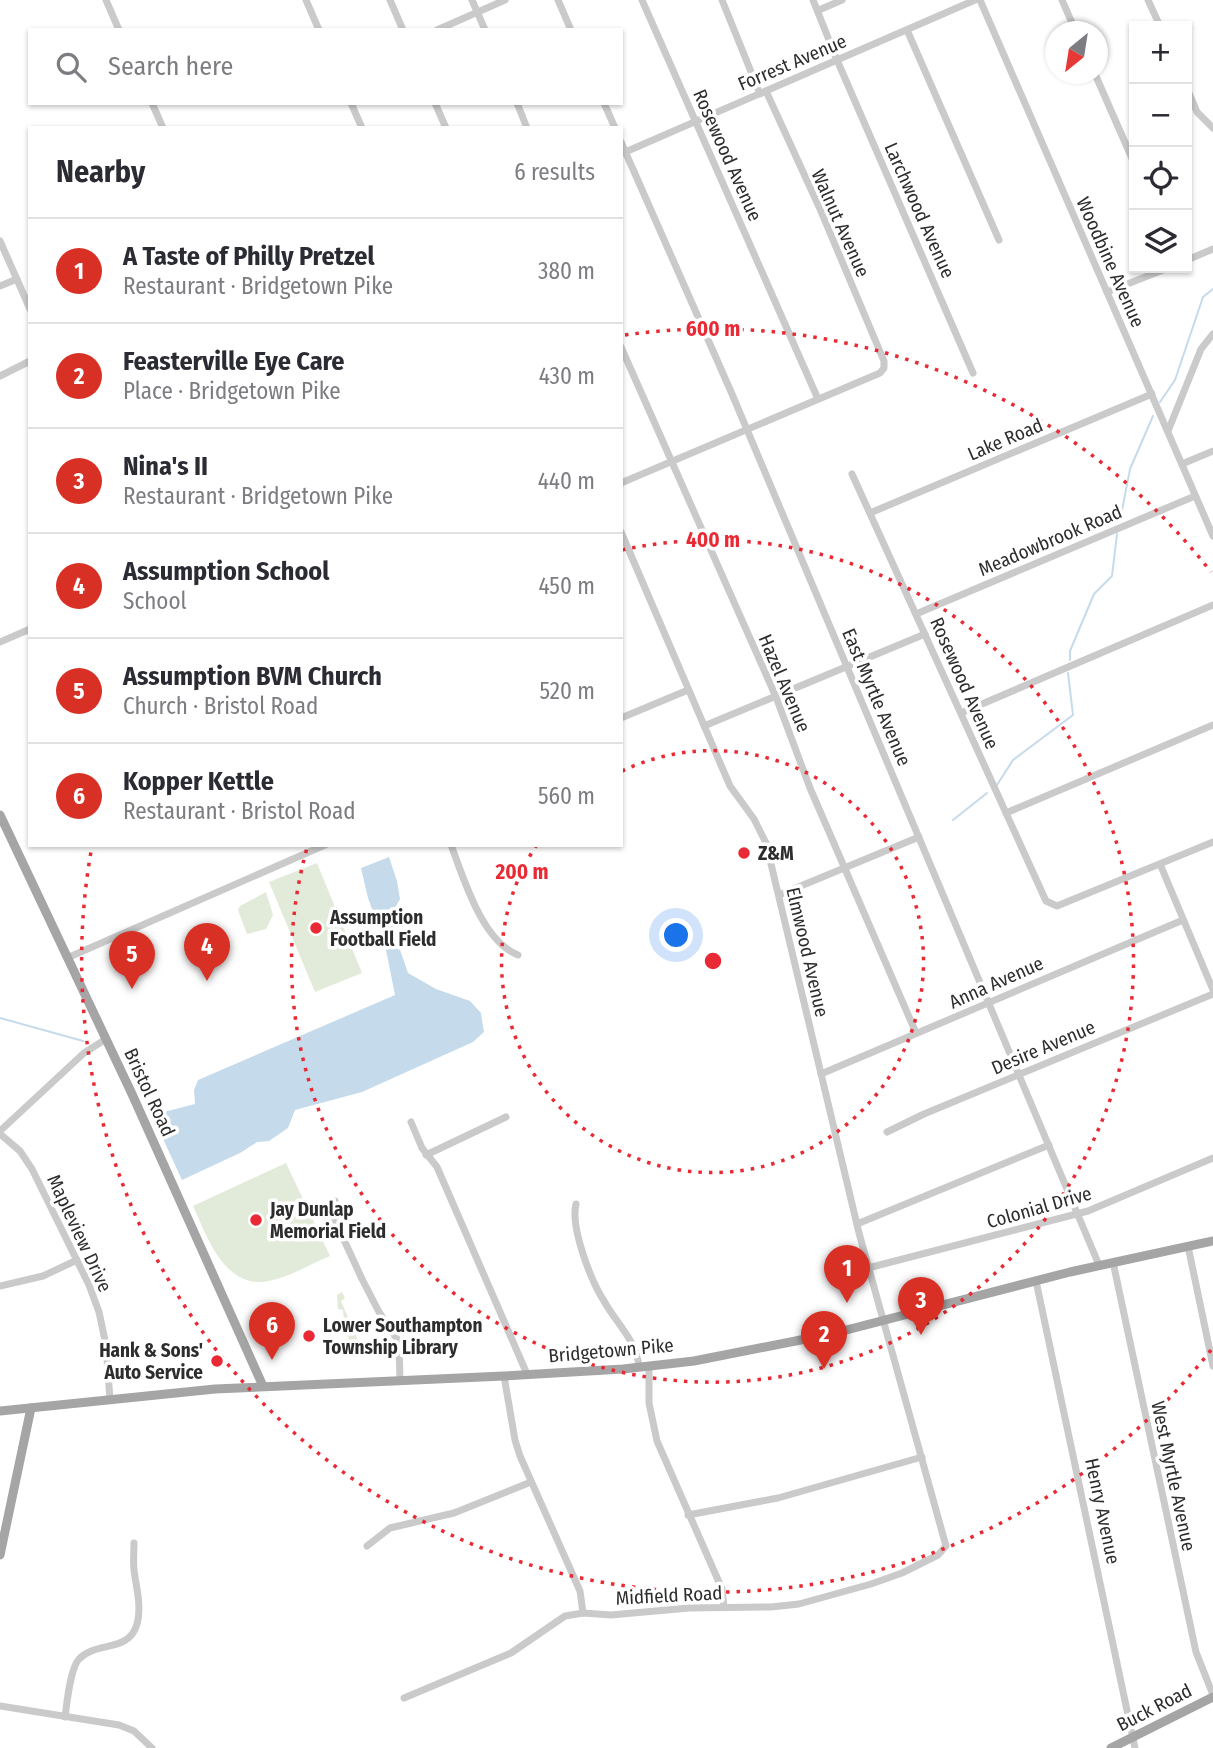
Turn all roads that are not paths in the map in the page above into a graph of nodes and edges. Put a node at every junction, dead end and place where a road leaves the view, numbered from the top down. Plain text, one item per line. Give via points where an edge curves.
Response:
1 (106, 0) edge
2 (306, 0) edge
3 (390, 0) edge
4 (472, 0) edge
5 (505, 0) edge
6 (558, 0) edge
7 (642, 0) edge
8 (722, 0) edge
9 (813, 0) edge
10 (842, 0) edge
11 (978, 0) edge
12 (1062, 0) edge
13 (1148, 0) edge
14 (819, 10) junction
15 (478, 12) junction
16 (1071, 21) edge
17 (1158, 21) edge
18 (118, 28) edge
19 (318, 28) edge
20 (402, 28) edge
21 (442, 28) edge
22 (484, 28) edge
23 (570, 28) edge
24 (907, 30) junction
25 (836, 60) junction
26 (1099, 84) edge
27 (763, 92) junction
28 (1192, 100) edge
29 (153, 105) edge
30 (352, 105) edge
31 (436, 105) edge
32 (518, 105) edge
33 (605, 105) edge
34 (696, 121) junction
35 (162, 126) edge
36 (361, 126) edge
37 (445, 126) edge
38 (526, 126) edge
39 (614, 126) edge
40 (1213, 128) edge
41 (1129, 152) edge
42 (623, 153) edge
43 (999, 240) dead end
44 (0, 241) edge
45 (1213, 249) edge
46 (1192, 258) edge
47 (1155, 273) edge
48 (17, 279) junction
49 (0, 286) edge
50 (1107, 292) junction
51 (28, 304) edge
52 (1213, 334) edge
53 (623, 352) edge
54 (28, 362) edge
55 (973, 373) dead end
56 (0, 376) edge
57 (1153, 394) junction
58 (818, 399) junction
59 (747, 430) junction
60 (1168, 431) junction
61 (1213, 451) edge
62 (670, 461) junction
63 (1182, 464) junction
64 (852, 474) dead end
65 (623, 482) edge
66 (1195, 496) junction
67 (870, 513) junction
68 (623, 536) edge
69 (1213, 536) edge
70 (1213, 605) edge
71 (916, 614) junction
72 (28, 630) edge
73 (925, 634) junction
74 (0, 642) edge
75 (846, 667) junction
76 (688, 690) junction
77 (776, 697) junction
78 (961, 713) junction
79 (623, 717) edge
80 (1213, 725) edge
81 (704, 726) junction
82 (1006, 813) junction
83 (0, 815) edge
84 (919, 837) junction
85 (1213, 842) edge
86 (320, 847) edge
87 (452, 847) edge
88 (1160, 864) junction
89 (845, 868) junction
90 (779, 895) junction
91 (1183, 919) junction
92 (518, 955) dead end
93 (66, 958) junction
94 (1213, 992) edge
95 (988, 1003) junction
96 (916, 1033) junction
97 (106, 1039) junction
98 (821, 1074) junction
99 (1019, 1075) junction
100 (506, 1117) dead end
101 (411, 1122) dead end
102 (887, 1132) dead end
103 (0, 1133) edge
104 (1049, 1145) junction
105 (426, 1154) junction
106 (1213, 1158) edge
107 (335, 1201) dead end
108 (576, 1204) dead end
109 (1078, 1214) junction
110 (857, 1224) junction
111 (1213, 1241) edge
112 (1188, 1246) junction
113 (77, 1260) junction
114 (1112, 1262) junction
115 (1099, 1265) junction
116 (868, 1268) junction
117 (1036, 1280) junction
118 (0, 1286) edge
119 (883, 1321) junction
120 (1213, 1366) edge
121 (644, 1367) junction
122 (527, 1374) junction
123 (504, 1376) junction
124 (400, 1380) junction
125 (263, 1386) junction
126 (110, 1400) junction
127 (31, 1408) junction
128 (0, 1411) edge
129 (922, 1457) junction
130 (531, 1482) junction
131 (688, 1514) junction
132 (134, 1543) dead end
133 (367, 1546) dead end
134 (945, 1548) joint
135 (0, 1555) edge
136 (724, 1607) junction
137 (583, 1613) junction
138 (1213, 1696) edge
139 (404, 1698) dead end
140 (0, 1706) edge
141 (65, 1717) junction
142 (1134, 1737) junction
143 (152, 1748) edge
144 (1111, 1748) edge
145 (1135, 1748) edge

1 - 18 street
2 - 19 street
3 - 20 street
4 - 15 street
5 - 15 street
6 - 23 street
7 - 34 street, Rosewood Avenue
8 - 27 street, Walnut Avenue
9 - 14 street, Larchwood Avenue
10 - 14 street
11 - 24 street, Forrest Avenue
11 - 50 street, Woodbine Avenue
12 - 16 street
13 - 17 street
14 - 25 street, Larchwood Avenue
15 - 21 street
15 - 22 street
24 - 25 street, Forrest Avenue
24 - 43 street
25 - 27 street, Forrest Avenue
25 - 55 street, Larchwood Avenue
26 - 41 street
27 - 34 street, Forrest Avenue
27 - 58 street, Walnut Avenue via 820,209 884,361 880,373
28 - 40 street
29 - 35 street
30 - 36 street
31 - 37 street
32 - 38 street
33 - 39 street
34 - 42 street, Forrest Avenue
34 - 58 street, Rosewood Avenue
42 - 59 street, East Myrtle Avenue
44 - 48 street
45 - 46 street
47 - 50 street
48 - 49 street
48 - 51 street
50 - 57 street, Woodbine Avenue
52 - 60 street via 1201,349
53 - 62 street, Hazel Avenue
54 - 56 street
57 - 60 street, Woodbine Avenue
57 - 67 street, Lake Road
58 - 59 street
59 - 62 street
59 - 75 street, East Myrtle Avenue
60 - 63 street, Woodbine Avenue
61 - 63 street
62 - 65 street
62 - 77 street, Hazel Avenue
63 - 66 street, Woodbine Avenue
64 - 67 street, Rosewood Avenue
66 - 69 street, Woodbine Avenue
66 - 71 street, Meadowbrook Road
67 - 71 street, Rosewood Avenue
68 - 76 street, Elmwood Avenue
70 - 78 street
71 - 73 street, Rosewood Avenue
72 - 74 street
73 - 75 street
73 - 78 street, Rosewood Avenue
75 - 77 street
75 - 84 street, East Myrtle Avenue
76 - 79 street
76 - 81 street, Elmwood Avenue
77 - 81 street
77 - 89 street, Hazel Avenue
78 - 82 street, Rosewood Avenue
80 - 82 street
81 - 90 street, Elmwood Avenue via 730,786 766,843
82 - 88 street, Rosewood Avenue via 1049,904 1058,906
83 - 93 main road, Bristol Road
84 - 89 street
84 - 95 street, East Myrtle Avenue
85 - 88 street
86 - 93 street
87 - 92 street via 472,900 499,944
88 - 91 street
89 - 90 street
89 - 96 street, Hazel Avenue
90 - 98 street, Elmwood Avenue
91 - 94 street
91 - 95 street, Anna Avenue
93 - 97 main road, Bristol Road
94 - 99 street, Desire Avenue
95 - 96 street, Anna Avenue
95 - 99 street, East Myrtle Avenue
96 - 98 street, Anna Avenue
97 - 103 street via 84,1053
97 - 125 main road, Bristol Road
98 - 110 street, Elmwood Avenue
99 - 102 street, Desire Avenue
99 - 104 street, East Myrtle Avenue
100 - 105 street
101 - 105 street
103 - 113 street, Mapleview Drive via 33,1169
104 - 109 street, East Myrtle Avenue
104 - 110 street
105 - 122 street via 437,1167
106 - 109 street, Colonial Drive
107 - 124 street via 334,1216 362,1279 399,1342
108 - 121 street via 575,1228 599,1292
109 - 115 street, East Myrtle Avenue
109 - 116 street, Colonial Drive
110 - 116 street, Elmwood Avenue
111 - 112 main road, Bridgetown Pike
112 - 114 main road, Bridgetown Pike
112 - 120 street
113 - 118 street via 43,1276
113 - 126 street, Mapleview Drive via 99,1312
114 - 115 main road, Bridgetown Pike
114 - 138 street, West Myrtle Avenue via 1196,1653
115 - 117 main road, Bridgetown Pike
116 - 119 street, Elmwood Avenue
117 - 119 main road, Bridgetown Pike
117 - 142 street, Henry Avenue
119 - 121 main road, Bridgetown Pike via 744,1352
119 - 129 street, Elmwood Avenue
121 - 122 main road, Bridgetown Pike
121 - 131 street via 654,1429
122 - 123 main road, Bridgetown Pike
123 - 124 main road, Bridgetown Pike
123 - 130 street via 514,1440
124 - 125 main road, Bridgetown Pike
125 - 126 main road, Bridgetown Pike
126 - 127 main road, Bridgetown Pike
127 - 128 main road, Bridgetown Pike
127 - 135 main road
129 - 131 street via 778,1498
129 - 134 street, Elmwood Avenue
130 - 133 street via 454,1513 390,1528
130 - 137 street via 580,1591
131 - 136 street via 722,1589
132 - 141 street via 137,1623 129,1638 118,1645 78,1660
134 - 136 street, Midfield Road via 902,1573 839,1594 784,1606
136 - 137 street, Midfield Road
137 - 139 street, Midfield Road via 565,1616 512,1653
138 - 142 main road, Buck Road
140 - 141 street
141 - 143 street via 126,1727
142 - 144 main road, Buck Road
142 - 145 street, Henry Avenue

